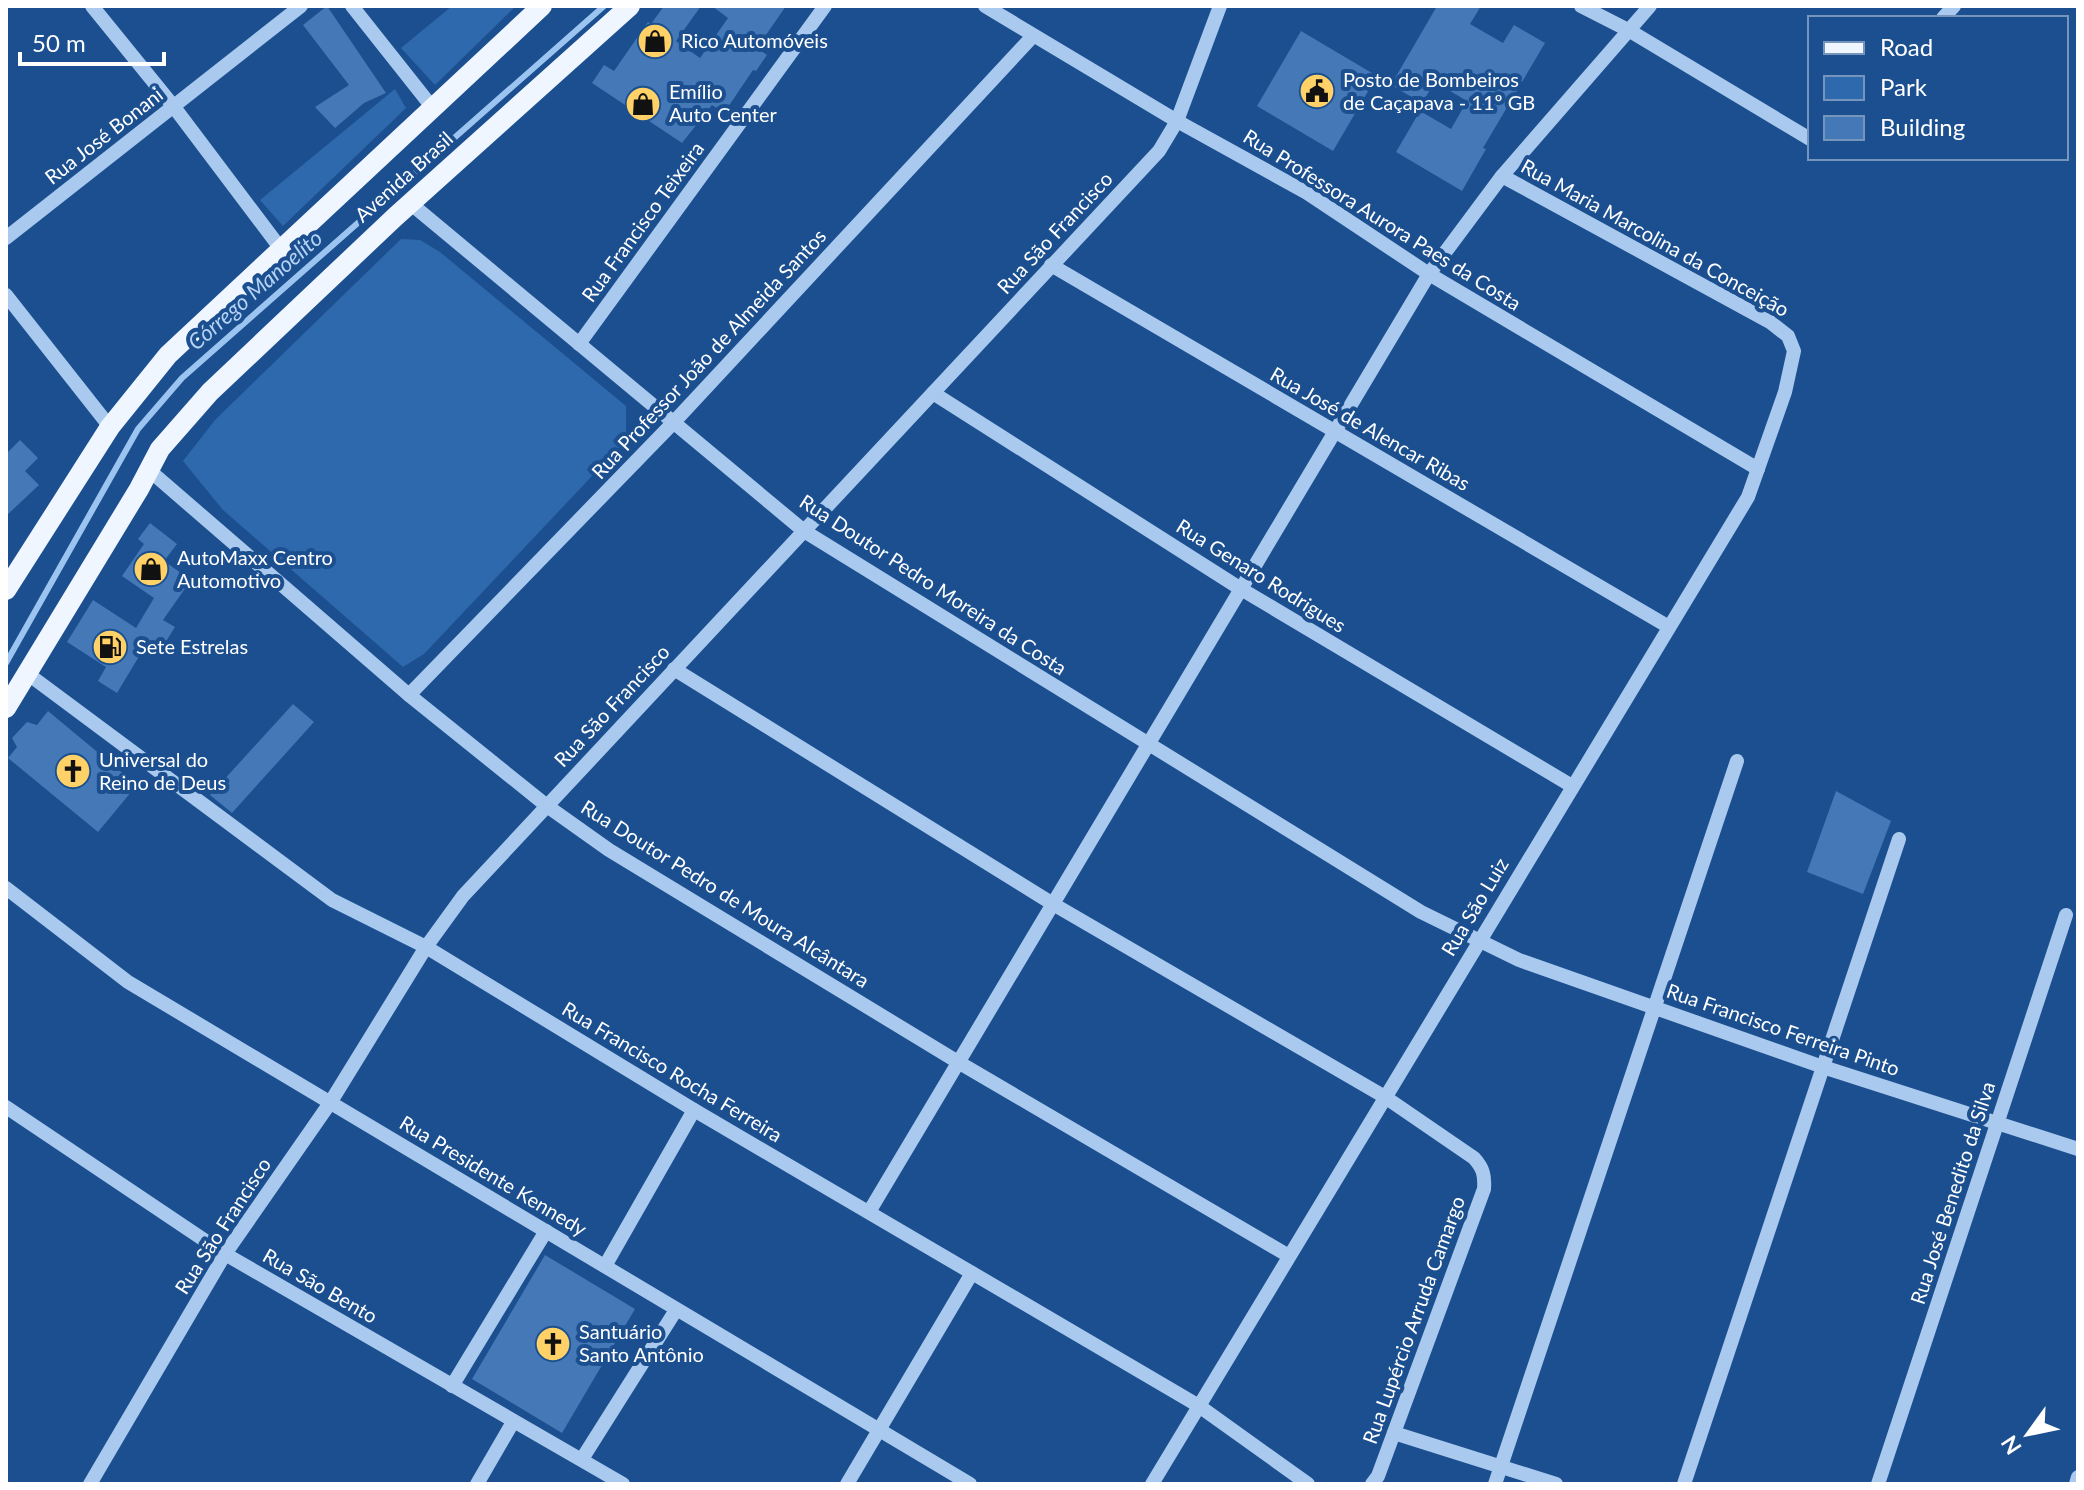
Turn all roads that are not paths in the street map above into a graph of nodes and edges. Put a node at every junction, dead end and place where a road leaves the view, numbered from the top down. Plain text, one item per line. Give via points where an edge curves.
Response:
1 (92, 6) edge
2 (301, 6) edge
3 (352, 6) edge
4 (542, 6) edge
5 (630, 6) edge
6 (825, 6) edge
7 (985, 6) edge
8 (1220, 6) edge
9 (1581, 6) edge
10 (1650, 6) edge
11 (1630, 31) junction
12 (1033, 36) junction
13 (174, 107) junction
14 (432, 107) junction
15 (1177, 121) junction
16 (1808, 138) edge
17 (1502, 176) junction
18 (410, 203) junction
19 (6, 238) edge
20 (281, 249) junction
21 (1051, 265) junction
22 (1429, 274) junction
23 (6, 295) edge
24 (1788, 336) joint
25 (579, 344) junction
26 (933, 393) junction
27 (674, 422) junction
28 (110, 427) junction
29 (1334, 432) junction
30 (1758, 469) junction
31 (149, 470) junction
32 (804, 531) junction
33 (10, 575) edge
34 (1241, 589) junction
35 (1669, 627) junction
36 (674, 669) junction
37 (28, 674) junction
38 (409, 695) junction
39 (6, 708) edge
40 (1149, 745) junction
41 (1737, 761) dead end
42 (1572, 786) junction
43 (547, 806) junction
44 (1899, 839) dead end
45 (6, 888) edge
46 (1053, 904) junction
47 (2066, 915) dead end
48 (1478, 940) junction
49 (426, 947) junction
50 (1655, 1008) junction
51 (958, 1062) junction
52 (1823, 1067) junction
53 (1385, 1097) junction
54 (330, 1103) junction
55 (6, 1107) edge
56 (694, 1110) junction
57 (1997, 1123) junction
58 (2078, 1149) edge
59 (869, 1212) junction
60 (546, 1231) junction
61 (225, 1254) junction
62 (1289, 1256) junction
63 (605, 1266) junction
64 (972, 1273) junction
65 (676, 1310) junction
66 (452, 1386) junction
67 (1199, 1406) junction
68 (513, 1422) junction
69 (879, 1429) junction
70 (1394, 1433) junction
71 (582, 1459) junction
72 (1501, 1467) junction
73 (2078, 1477) edge
74 (90, 1484) edge
75 (477, 1484) edge
76 (623, 1484) edge
77 (847, 1484) edge
78 (970, 1484) edge
79 (1152, 1484) edge
80 (1308, 1484) edge
81 (1372, 1484) edge
82 (1495, 1484) edge
83 (1556, 1484) edge
84 (1684, 1484) edge
85 (1878, 1484) edge
86 (2076, 1484) edge

1 - 13 street
2 - 13 street, Rua José Bonani
3 - 14 street
4 - 14 main road, Avenida Brasil
5 - 18 main road, Avenida Brasil
6 - 25 street, Rua Francisco Teixeira
7 - 12 street, Rua Professora Aurora Paes da Costa
8 - 15 street, Rua São Francisco
9 - 11 street
10 - 11 street
11 - 16 street
11 - 17 street
12 - 15 street, Rua Professora Aurora Paes da Costa
12 - 27 street, Rua Professor João de Almeida Santos
13 - 19 street, Rua José Bonani
13 - 20 street
14 - 20 main road, Avenida Brasil
15 - 21 street, Rua São Francisco via 1159,151
15 - 22 street, Rua Professora Aurora Paes da Costa via 1307,193
17 - 22 street
17 - 24 street, Rua Maria Marcolina da Conceição
18 - 25 street, Rua Doutor Pedro Moreira da Costa
18 - 31 main road, Avenida Brasil via 210,392 160,449
20 - 28 main road, Avenida Brasil via 168,355
21 - 26 street, Rua São Francisco
21 - 29 street, Rua José de Alencar Ribas
22 - 29 street
22 - 30 street, Rua Professora Aurora Paes da Costa
23 - 28 street
24 - 30 street, Rua São Luiz via 1794,351 1785,392
25 - 27 street, Rua Doutor Pedro Moreira da Costa
26 - 32 street, Rua São Francisco
26 - 34 street, Rua Genaro Rodrigues
27 - 32 street, Rua Doutor Pedro Moreira da Costa
27 - 38 street, Rua Professor João de Almeida Santos
28 - 33 main road, Avenida Brasil
29 - 34 street
29 - 35 street, Rua José de Alencar Ribas
30 - 35 street, Rua São Luiz via 1748,497
31 - 37 main road, Avenida Brasil
31 - 38 street, Rua Doutor Pedro de Moura Alcântara
32 - 36 street, Rua São Francisco
32 - 40 street, Rua Doutor Pedro Moreira da Costa
34 - 40 street
34 - 42 street, Rua Genaro Rodrigues
35 - 42 street, Rua São Luiz
36 - 43 street, Rua São Francisco
36 - 46 street
37 - 39 main road, Avenida Brasil
37 - 49 street, Rua Francisco Rocha Ferreira via 332,900
38 - 43 street, Rua Doutor Pedro de Moura Alcântara
40 - 46 street
40 - 48 street, Rua Doutor Pedro Moreira da Costa via 1421,912
41 - 50 street
42 - 48 street, Rua São Luiz
43 - 49 street, Rua São Francisco via 463,896
43 - 51 street, Rua Doutor Pedro de Moura Alcântara via 609,850
44 - 52 street
45 - 54 street, Rua Presidente Kennedy via 128,982
46 - 51 street
46 - 53 street
47 - 57 street, Rua José Benedito da Silva
48 - 50 street, Rua Francisco Ferreira Pinto
48 - 53 street, Rua São Luiz
49 - 54 street, Rua São Francisco
49 - 56 street, Rua Francisco Rocha Ferreira
50 - 52 street, Rua Francisco Ferreira Pinto
50 - 72 street
51 - 59 street
51 - 62 street, Rua Doutor Pedro de Moura Alcântara
52 - 57 street, Rua Francisco Ferreira Pinto
52 - 84 street
53 - 62 street, Rua São Luiz
53 - 70 street, Rua Lupércio Arruda Camargo via 1474,1158 1485,1177
54 - 60 street, Rua Presidente Kennedy
54 - 61 street, Rua São Francisco
55 - 61 street, Rua São Bento
56 - 59 street, Rua Francisco Rocha Ferreira
56 - 63 street
57 - 58 street, Rua Francisco Ferreira Pinto
57 - 85 street, Rua José Benedito da Silva
59 - 64 street, Rua Francisco Rocha Ferreira
60 - 63 street, Rua Presidente Kennedy
60 - 66 street
61 - 66 street, Rua São Bento
61 - 74 street, Rua São Francisco
62 - 67 street, Rua São Luiz
63 - 65 street, Rua Presidente Kennedy
64 - 67 street, Rua Francisco Rocha Ferreira
64 - 69 street
65 - 69 street, Rua Presidente Kennedy
65 - 71 street
66 - 68 street, Rua São Bento
67 - 79 street, Rua São Luiz
67 - 80 street, Rua Francisco Rocha Ferreira
68 - 71 street, Rua São Bento
68 - 75 street
69 - 77 street
69 - 78 street, Rua Presidente Kennedy
70 - 72 street
70 - 81 street, Rua Lupércio Arruda Camargo
71 - 76 street, Rua São Bento
72 - 82 street
72 - 83 street
73 - 86 street

